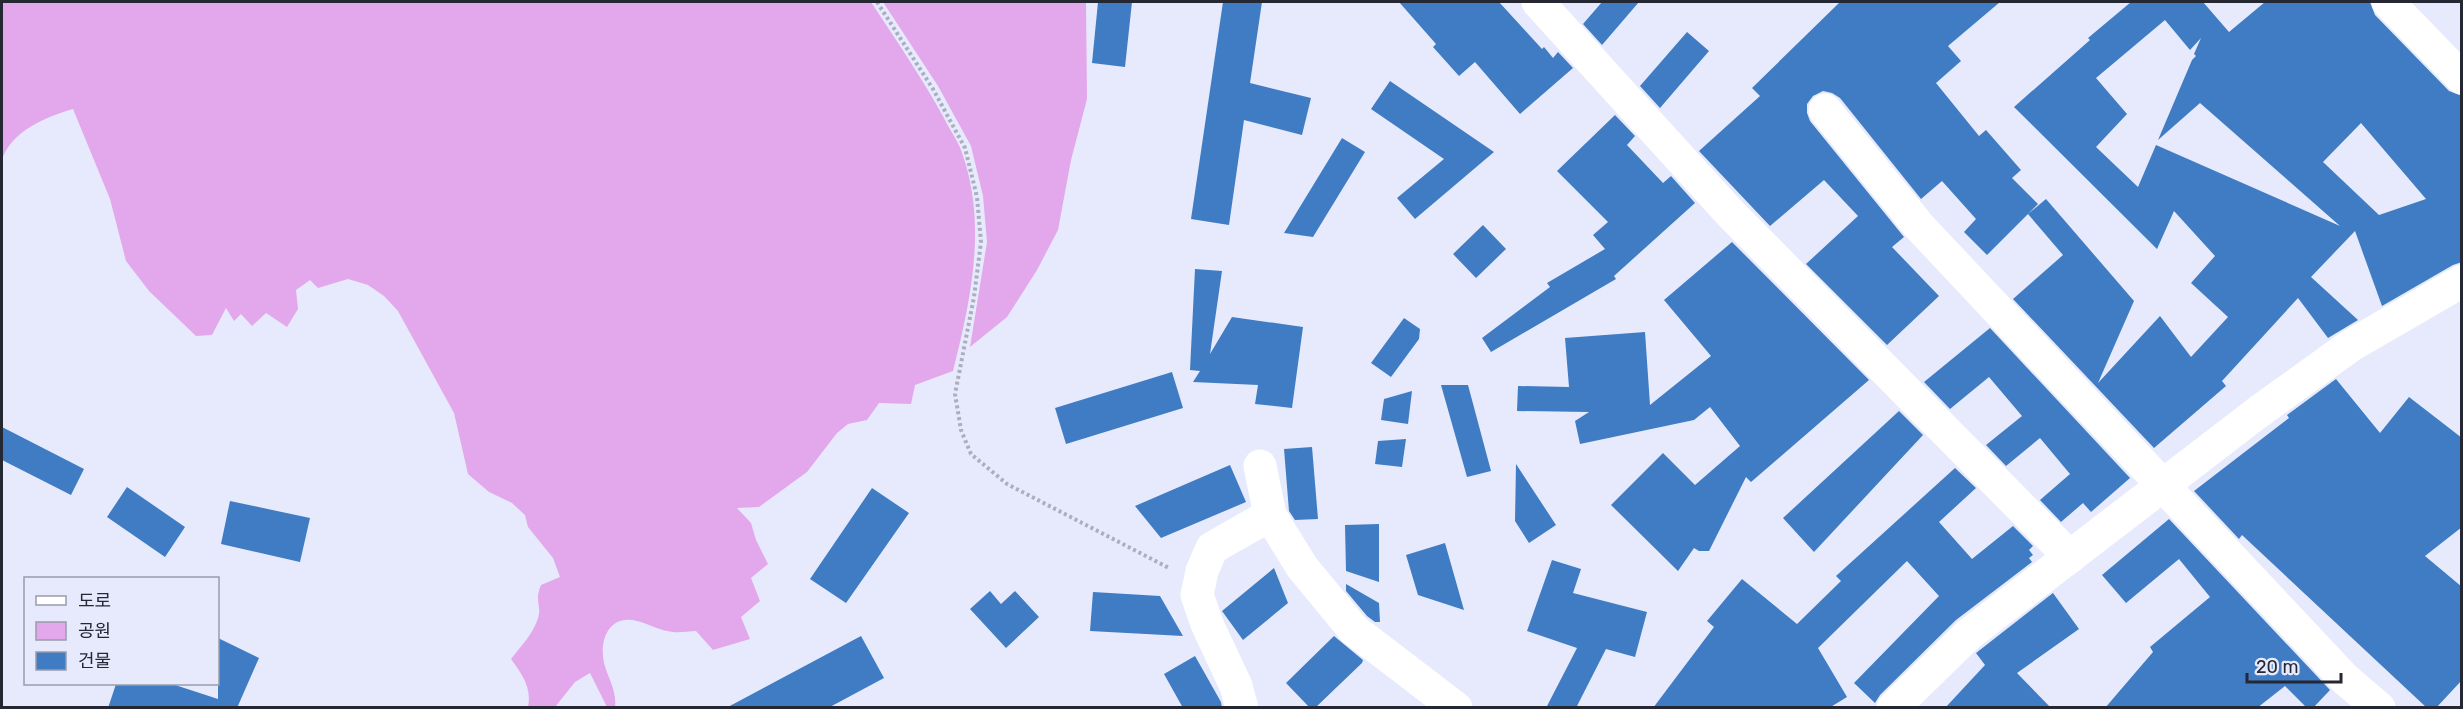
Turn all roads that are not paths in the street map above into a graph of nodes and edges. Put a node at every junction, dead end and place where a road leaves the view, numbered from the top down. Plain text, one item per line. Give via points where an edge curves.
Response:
1 (1538, 2) edge
2 (2388, 2) edge
3 (2462, 78) edge
4 (1825, 110) dead end
5 (2462, 281) edge
6 (1260, 466) dead end
7 (2164, 485) junction
8 (1270, 515) junction
9 (2070, 557) junction
10 (1242, 708) edge
11 (1456, 708) edge
12 (1893, 708) edge
13 (2379, 708) edge

1 - 9 street via 1730,213
2 - 3 street
4 - 7 street via 1918,225
5 - 7 street via 2350,346
6 - 8 street
7 - 9 street
7 - 13 street via 2345,679
8 - 10 street via 1212,548 1197,595
8 - 11 street via 1302,567 1354,630
9 - 12 street via 1970,634

